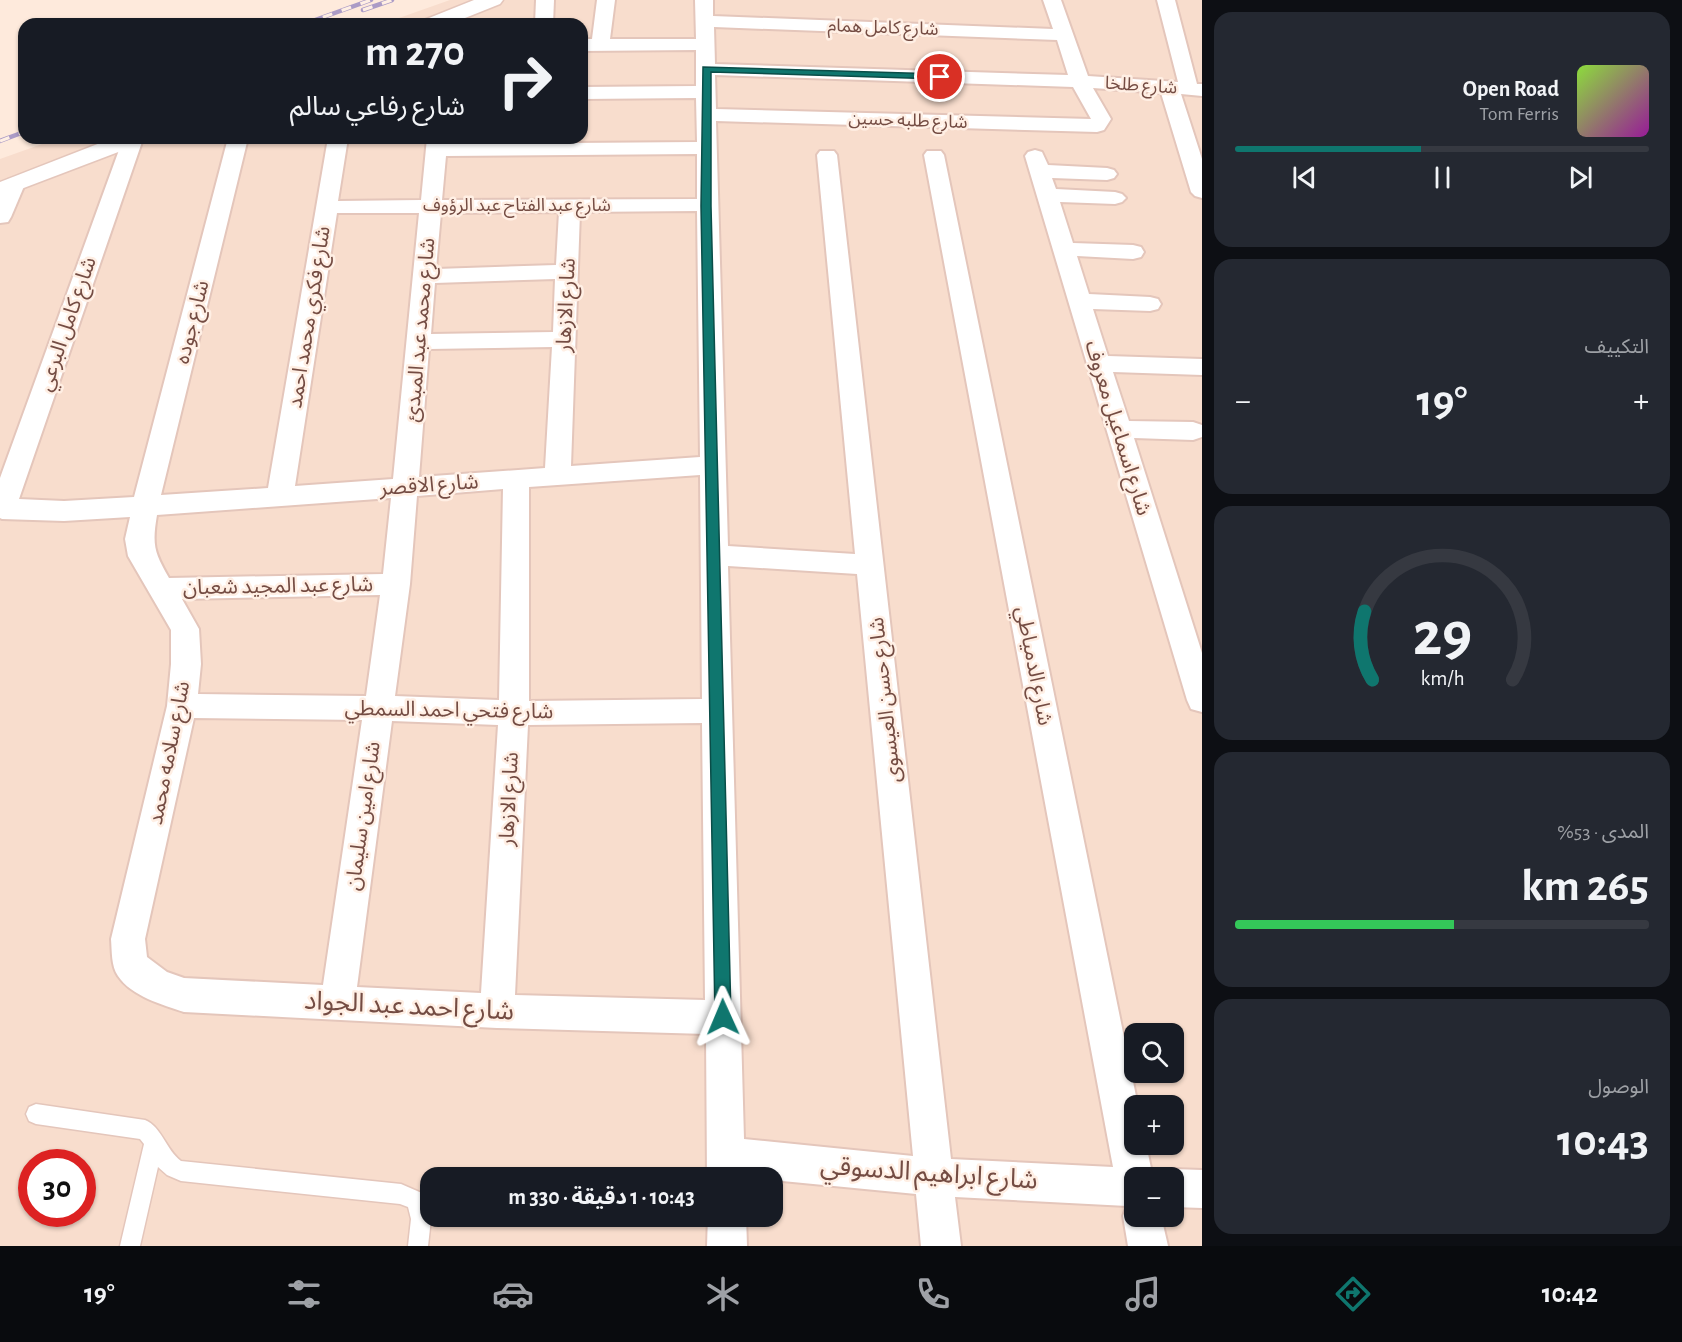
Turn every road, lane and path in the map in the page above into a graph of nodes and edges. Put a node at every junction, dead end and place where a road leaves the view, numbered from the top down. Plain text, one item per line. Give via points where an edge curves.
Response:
1 (493, 0) edge
2 (545, 0) edge
3 (606, 0) edge
4 (1052, 0) edge
5 (1166, 0) edge
6 (449, 18) edge
7 (544, 18) edge
8 (1063, 35) junction
9 (591, 45) edge
10 (705, 57) edge
11 (1080, 81) junction
12 (1187, 89) edge
13 (588, 91) edge
14 (118, 144) edge
15 (131, 144) edge
16 (236, 144) edge
17 (337, 144) edge
18 (437, 144) edge
19 (706, 148) junction
20 (827, 154) dead end
21 (934, 155) dead end
22 (1107, 174) dead end
23 (8, 187) edge
24 (1202, 192) edge
25 (1047, 195) junction
26 (1115, 198) dead end
27 (570, 206) junction
28 (706, 206) junction
29 (328, 207) junction
30 (431, 207) junction
31 (0, 217) edge
32 (1064, 249) junction
33 (1133, 252) dead end
34 (567, 272) junction
35 (425, 276) junction
36 (1079, 301) junction
37 (1150, 304) dead end
38 (564, 339) junction
39 (419, 342) junction
40 (1098, 364) junction
41 (1202, 368) edge
42 (1118, 429) junction
43 (1193, 431) dead end
44 (712, 465) junction
45 (558, 476) junction
46 (516, 479) junction
47 (407, 487) junction
48 (280, 496) junction
49 (145, 506) junction
50 (1, 508) edge
51 (714, 555) junction
52 (870, 565) junction
53 (396, 584) junction
54 (160, 589) junction
55 (1202, 700) edge
56 (182, 706) junction
57 (378, 708) junction
58 (717, 711) junction
59 (514, 713) junction
60 (128, 939) joint
61 (338, 1002) junction
62 (497, 1011) junction
63 (723, 1017) junction
64 (36, 1114) dead end
65 (154, 1143) junction
66 (726, 1166) edge
67 (1132, 1167) edge
68 (935, 1177) junction
69 (1124, 1186) edge
70 (1184, 1188) edge
71 (1202, 1189) edge
72 (727, 1227) edge
73 (1144, 1227) edge
74 (129, 1246) edge
75 (418, 1246) edge
76 (728, 1246) edge
77 (941, 1246) edge
78 (1148, 1246) edge

1 - 6 street
2 - 7 street
3 - 9 street
4 - 8 street
5 - 12 street
8 - 10 street, شارع كامل همام
8 - 11 street
9 - 10 street
10 - 11 street, شارع طلخا
10 - 11 street, شارع طلبه حسين via 1090,127 1101,123 1100,115
10 - 13 street
10 - 19 street
11 - 12 street, شارع طلخا
12 - 24 street
14 - 23 street
15 - 50 street, شارع كامل البرعي
16 - 49 street, شارع جوده
17 - 29 street, شارع فكري محمد احمد
18 - 19 street
18 - 30 street, شارع محمد عبد المبدئ
19 - 28 street
20 - 52 street, شارع حسن العيسوى
21 - 67 street, شارع الدمياطي
22 - 25 street, شارع اسماعيل معروف via 1038,164
23 - 31 street
25 - 26 street
25 - 32 street, شارع اسماعيل معروف
27 - 28 street, شارع عبد الفتاح عبد الرؤوف
27 - 30 street, شارع عبد الفتاح عبد الرؤوف
27 - 34 street, شارع الازهار
28 - 44 street
29 - 30 street, شارع عبد الفتاح عبد الرؤوف
29 - 48 street, شارع فكري محمد احمد
30 - 35 street, شارع محمد عبد المبدئ
32 - 33 street
32 - 36 street, شارع اسماعيل معروف
34 - 35 street
34 - 38 street, شارع الازهار
35 - 39 street, شارع محمد عبد المبدئ
36 - 37 street
36 - 40 street, شارع اسماعيل معروف
38 - 39 street
38 - 45 street, شارع الازهار
39 - 47 street, شارع محمد عبد المبدئ
40 - 41 street
40 - 42 street, شارع اسماعيل معروف
42 - 43 street
42 - 55 street, شارع اسماعيل معروف
44 - 45 street, شارع الاقصر
44 - 51 street
45 - 46 street, شارع الاقصر
46 - 47 street, شارع الاقصر
46 - 59 street, شارع الازهار
47 - 48 street, شارع الاقصر
47 - 53 street, شارع امين سليمان
48 - 49 street, شارع الاقصر
49 - 50 street via 64,511
49 - 54 street, شارع سلامه محمد via 139,539 142,556
51 - 52 street
51 - 58 street
52 - 68 street, شارع حسن العيسوى
53 - 54 street, شارع عبد المجيد شعبان
53 - 57 street, شارع امين سليمان
54 - 56 street, شارع سلامه محمد via 185,629
56 - 57 street, شارع فتحي احمد السمطي
56 - 60 street, شارع سلامه محمد
57 - 59 street, شارع فتحي احمد السمطي
57 - 61 street, شارع امين سليمان
58 - 59 street, شارع فتحي احمد السمطي
58 - 63 street
59 - 62 street, شارع الازهار
60 - 61 street, شارع احمد عبد الجواد via 130,965 163,989 184,994
61 - 62 street, شارع احمد عبد الجواد
62 - 63 street, شارع احمد عبد الجواد
63 - 66 street
64 - 65 lane via 135,1127 145,1130
65 - 74 lane
65 - 75 lane via 171,1168 181,1171 401,1194 417,1202 421,1219
66 - 68 street, شارع ابراهيم الدسوقي
68 - 69 street, شارع ابراهيم الدسوقي
68 - 77 street, شارع حسن العيسوى
70 - 71 street
72 - 76 street
73 - 78 street

